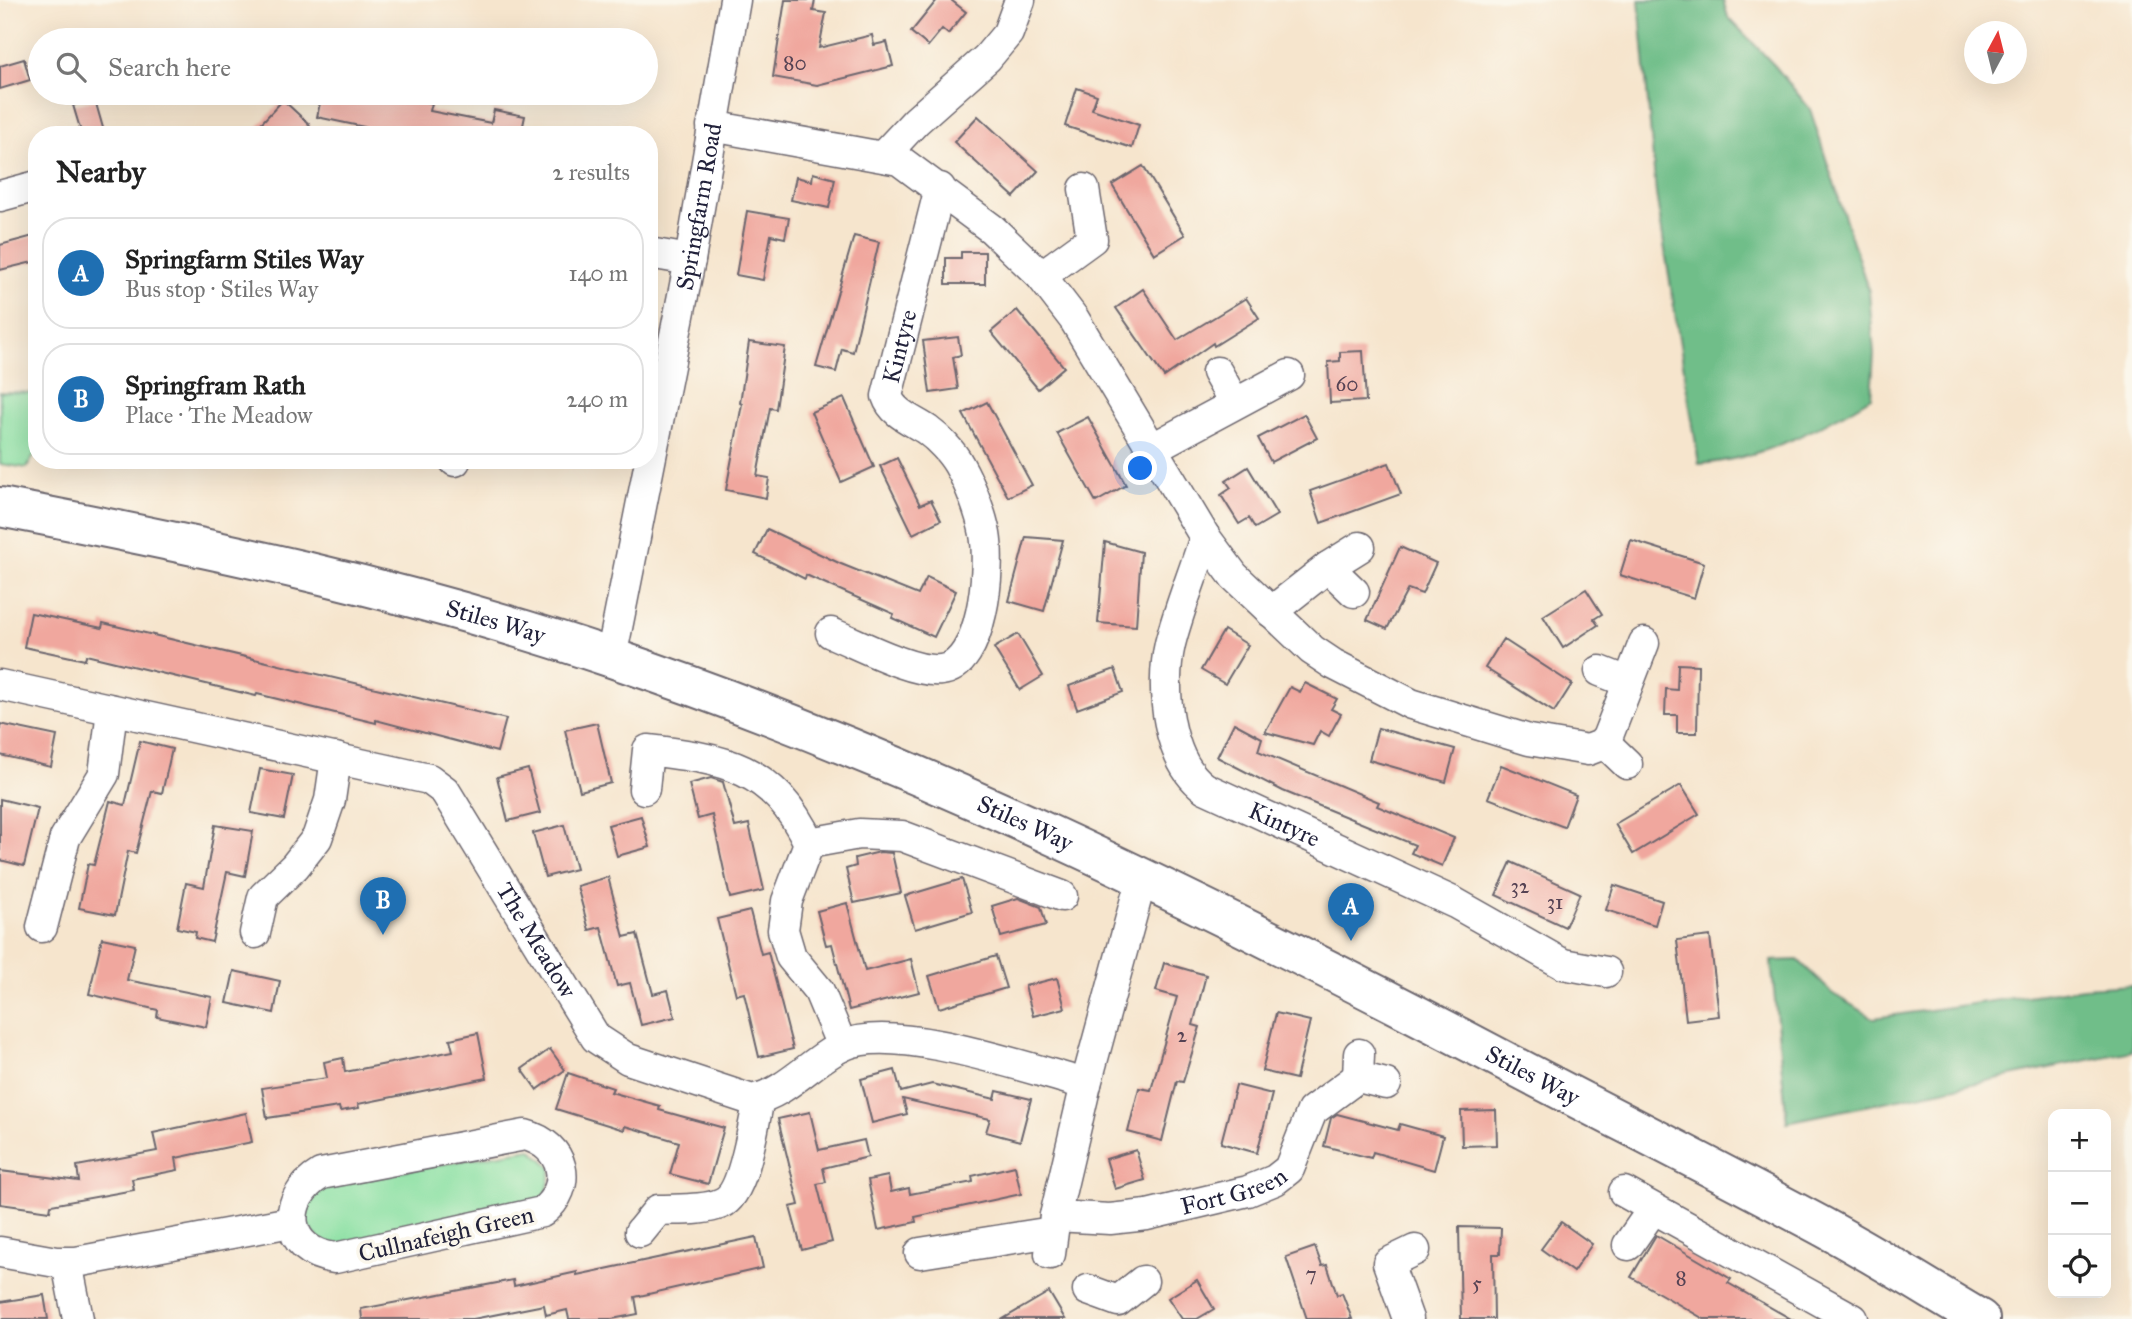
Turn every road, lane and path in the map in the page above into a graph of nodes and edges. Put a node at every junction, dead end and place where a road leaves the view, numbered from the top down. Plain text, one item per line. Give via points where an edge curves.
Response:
1 (735, 0) edge
2 (1020, 0) edge
3 (712, 126) junction
4 (884, 155) junction
5 (28, 188) edge
6 (940, 188) junction
7 (1084, 189) dead end
8 (0, 196) edge
9 (658, 255) edge
10 (690, 260) junction
11 (1041, 276) junction
12 (1217, 372) dead end
13 (1289, 374) dead end
14 (1234, 402) junction
15 (658, 421) edge
16 (1151, 449) junction
17 (649, 469) edge
18 (0, 507) edge
19 (1205, 537) junction
20 (1360, 547) dead end
21 (1328, 568) junction
22 (1354, 592) dead end
23 (1271, 612) junction
24 (831, 633) dead end
25 (1644, 643) dead end
26 (611, 658) junction
27 (1600, 671) dead end
28 (1628, 682) junction
29 (0, 685) edge
30 (112, 710) junction
31 (1604, 742) junction
32 (336, 758) junction
33 (1627, 764) dead end
34 (644, 789) dead end
35 (809, 843) junction
36 (1142, 877) junction
37 (1062, 896) dead end
38 (42, 927) dead end
39 (254, 933) dead end
40 (1606, 972) dead end
41 (842, 1046) junction
42 (1368, 1072) dead end
43 (1086, 1084) junction
44 (759, 1098) junction
45 (1624, 1192) dead end
46 (1653, 1209) junction
47 (291, 1222) junction
48 (640, 1232) dead end
49 (1052, 1234) junction
50 (1628, 1244) dead end
51 (1415, 1250) dead end
52 (0, 1252) edge
53 (920, 1253) dead end
54 (67, 1263) junction
55 (1143, 1281) dead end
56 (1088, 1290) dead end
57 (1120, 1310) edge
58 (78, 1319) edge
59 (1408, 1319) edge
60 (1853, 1319) edge
61 (1980, 1319) edge

1 - 3 street, Springfarm Road
2 - 4 street via 1008,33 988,58
3 - 4 street
3 - 10 street, Springfarm Road
4 - 6 street
5 - 8 street
6 - 11 street
6 - 24 street, Kintyre via 887,396 892,408 929,431 959,464 979,514 987,557 977,626 964,659 942,670 919,667
7 - 11 street via 1092,239
9 - 10 street
10 - 15 street, Springfarm Road
11 - 16 street via 1074,319
12 - 14 street
13 - 14 street
14 - 16 street
16 - 19 street
17 - 26 street, Springfarm Road
18 - 26 main road, Stiles Way via 372,587
19 - 23 street via 1234,576
19 - 40 street, Kintyre via 1170,644 1167,670 1173,738 1193,780 1455,903 1563,964
20 - 21 street
21 - 22 street
21 - 23 street
23 - 31 street via 1333,664 1411,704 1529,740 1582,750
25 - 28 street
26 - 36 main road, Stiles Way via 799,727 970,797
27 - 28 street
28 - 31 street
29 - 30 street, The Meadow
30 - 32 street, The Meadow
30 - 38 street via 104,774 65,838
31 - 33 street
32 - 39 street via 330,800 317,838 263,897
32 - 44 street, The Meadow via 414,774 444,790 580,1013 605,1046 628,1059 729,1095
34 - 35 street via 648,750 719,760 740,768 771,790
35 - 37 street via 859,834 902,836
35 - 41 street via 787,901 783,930 791,957 818,991
36 - 43 street
36 - 61 main road, Stiles Way via 1818,1223
41 - 43 street via 883,1037 914,1040
41 - 44 street
42 - 49 street, Fort Green via 1312,1111 1289,1169 1275,1180 1248,1191
43 - 49 street
44 - 48 street via 731,1197 715,1206 658,1210
45 - 46 street
46 - 50 street
46 - 60 street
47 - 47 street, Cullnafeigh Green via 303,1188 321,1174 509,1136 544,1141 557,1154 563,1170 558,1195 542,1212 355,1256 315,1253 296,1237
47 - 54 street
49 - 53 street
51 - 59 street via 1388,1263
52 - 54 street
54 - 58 street
55 - 57 street
56 - 57 street

